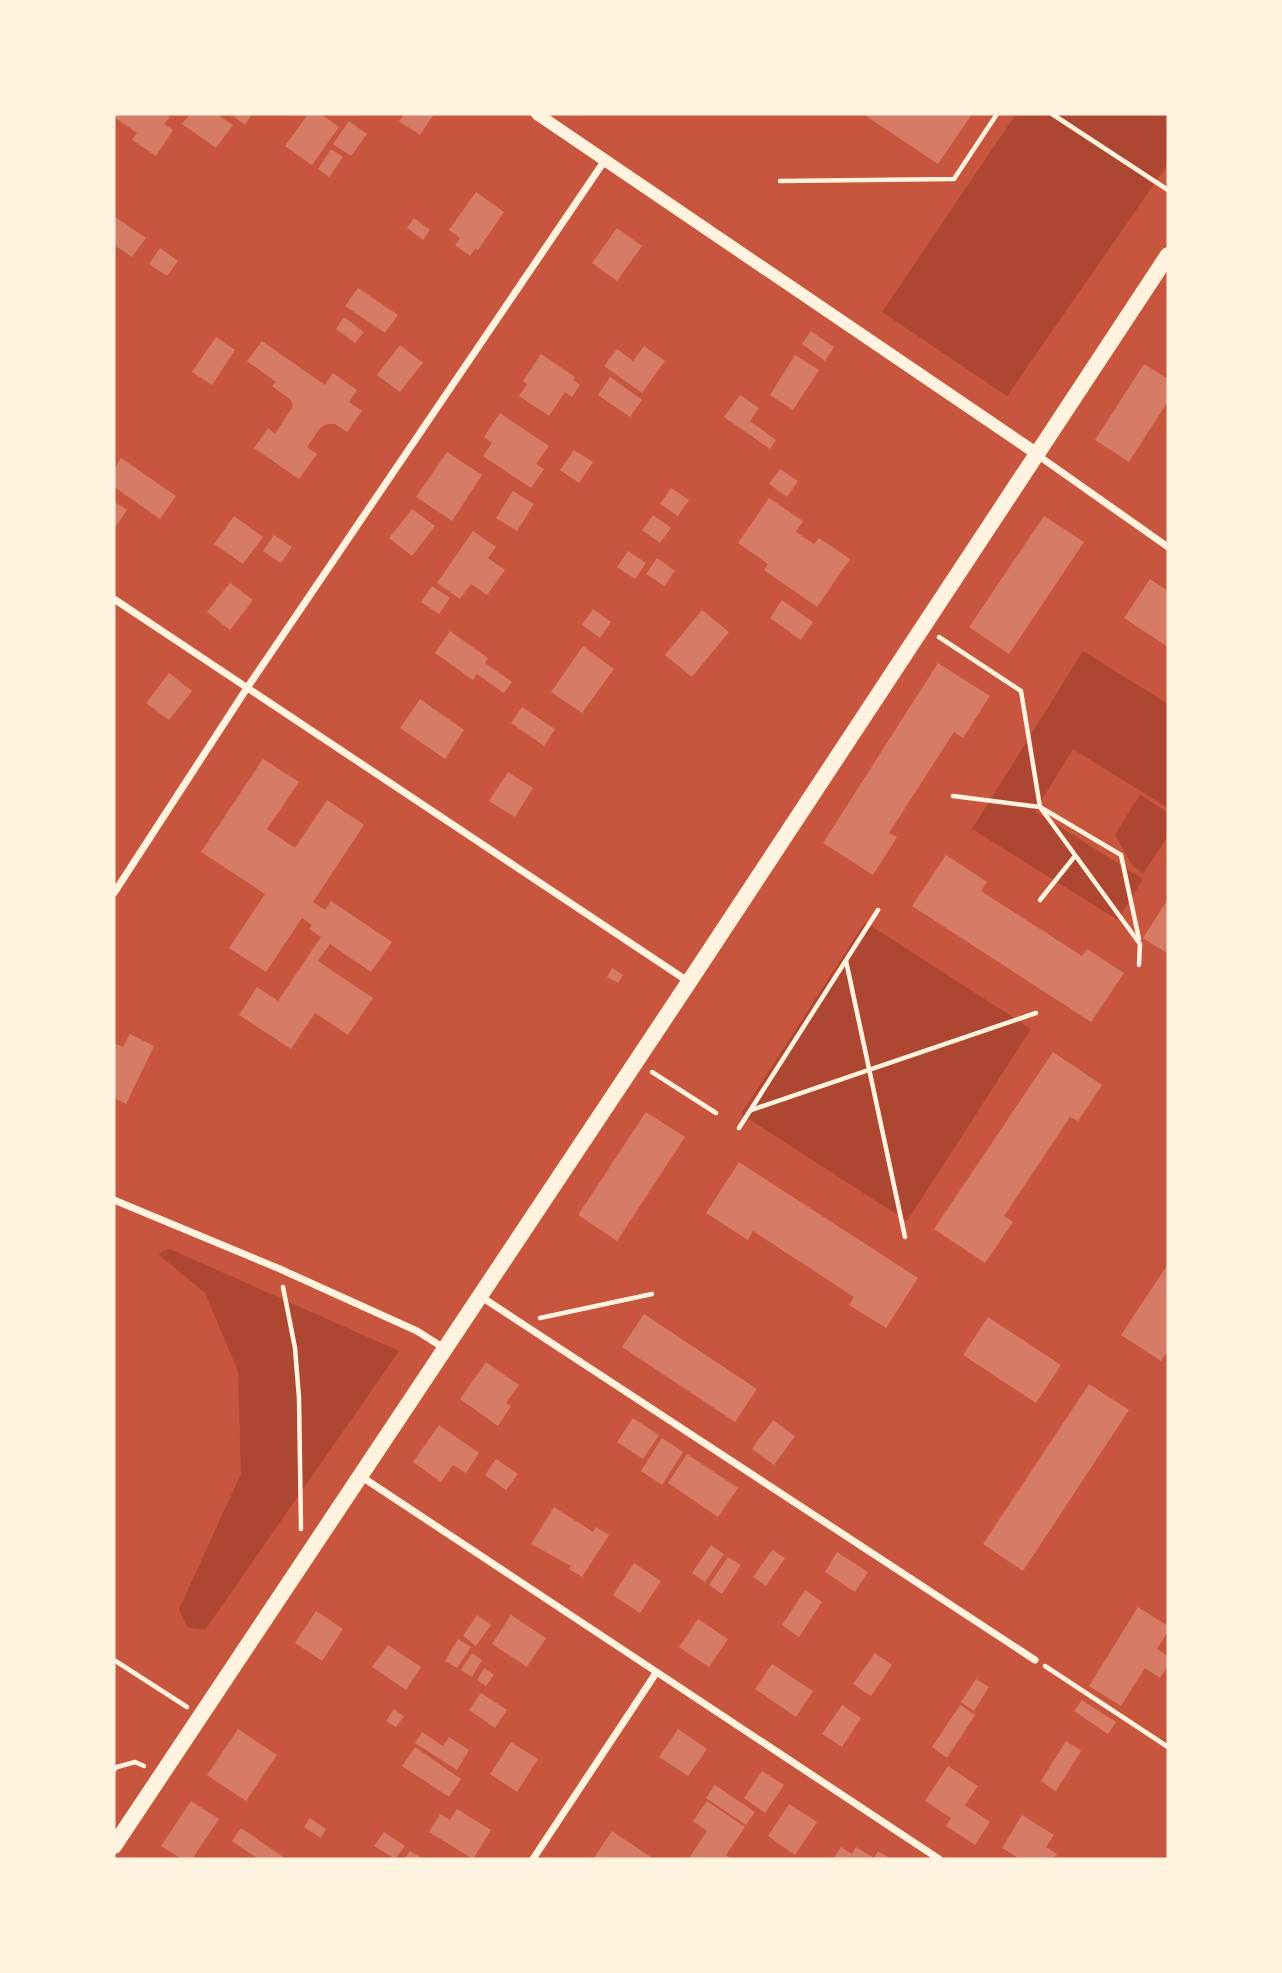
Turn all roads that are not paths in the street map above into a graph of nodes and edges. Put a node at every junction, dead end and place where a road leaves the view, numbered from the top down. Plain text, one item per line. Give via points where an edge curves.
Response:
1 (537, 114) edge
2 (605, 160) junction
3 (1168, 255) edge
4 (1035, 453) junction
5 (1168, 547) edge
6 (114, 599) edge
7 (247, 688) junction
8 (114, 893) edge
9 (689, 982) junction
10 (114, 1200) edge
11 (480, 1296) junction
12 (444, 1348) junction
13 (360, 1475) junction
14 (1035, 1660) road end
15 (656, 1673) junction
16 (114, 1846) edge
17 (533, 1859) edge
18 (939, 1859) edge

1 - 2 street
2 - 4 street
2 - 7 street
3 - 4 main road
4 - 5 street
4 - 9 main road
6 - 7 street
7 - 8 street
7 - 9 street
9 - 11 main road
10 - 12 street via 279,1269 417,1331
11 - 12 main road
11 - 14 street
12 - 13 main road
13 - 15 street
13 - 16 main road
15 - 17 street
15 - 18 street

